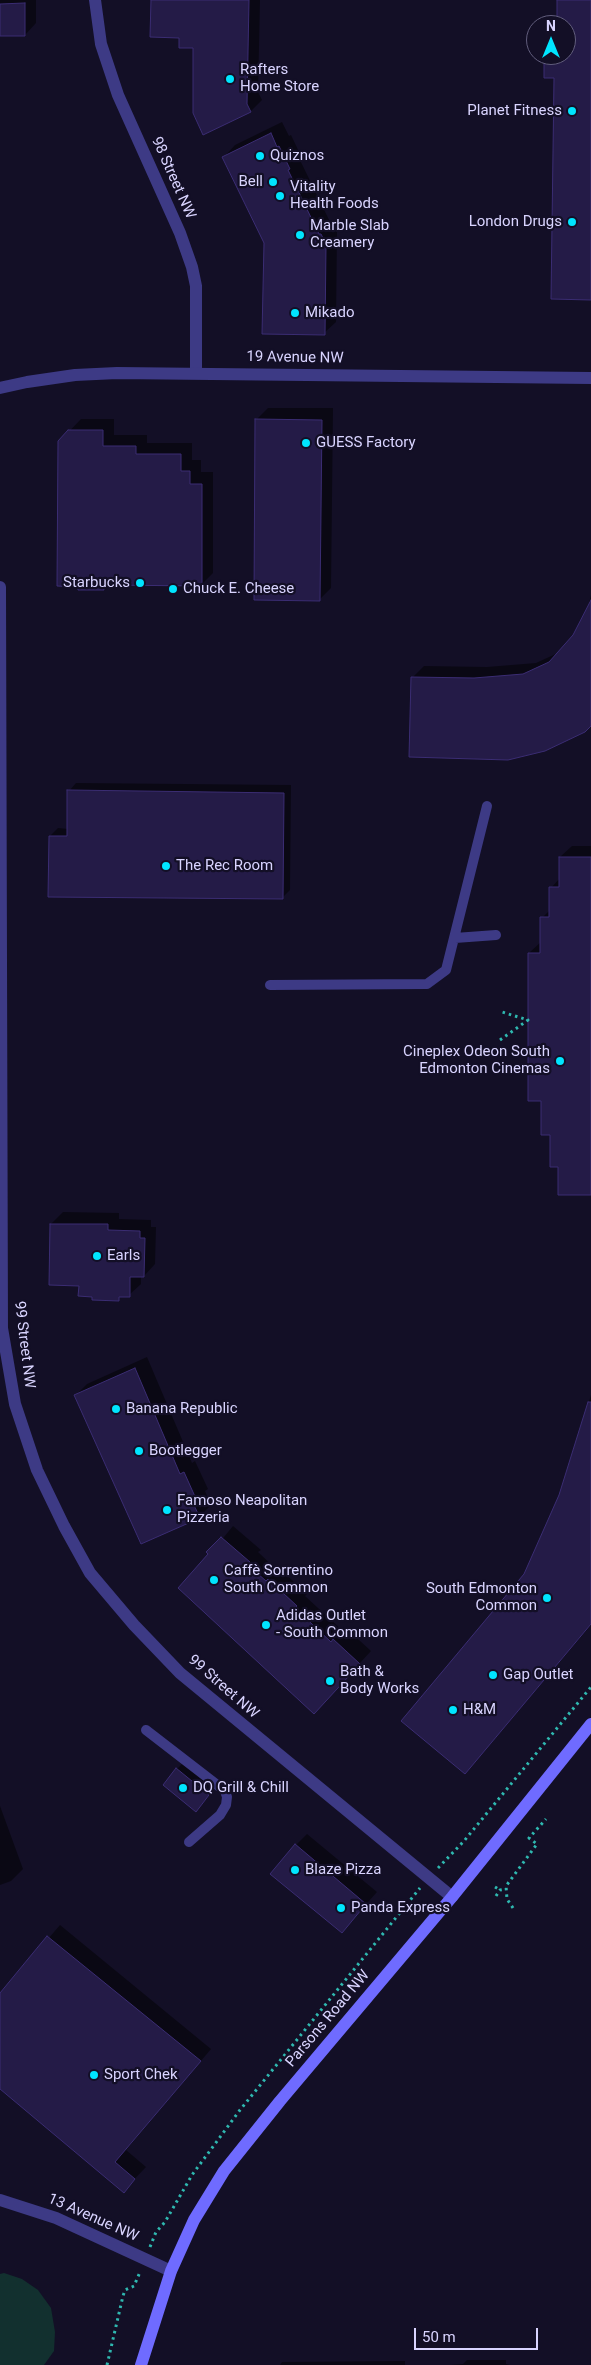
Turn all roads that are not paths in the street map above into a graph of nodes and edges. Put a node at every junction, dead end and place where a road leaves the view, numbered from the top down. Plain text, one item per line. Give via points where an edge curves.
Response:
1 (95, 0) edge
2 (196, 373) junction
3 (591, 378) edge
4 (0, 388) edge
5 (0, 587) edge
6 (487, 806) dead end
7 (496, 935) dead end
8 (455, 938) junction
9 (270, 985) dead end
10 (591, 1724) edge
11 (146, 1730) dead end
12 (189, 1842) dead end
13 (452, 1897) junction
14 (0, 2200) edge
15 (172, 2271) junction
16 (141, 2365) edge

1 - 2 street, 98 Street NW via 101,44 118,95 192,266 196,286
2 - 3 street, 19 Avenue NW
2 - 4 street, 19 Avenue NW via 75,375
5 - 13 street, 99 Street NW via 2,1328 15,1404 37,1470 90,1573 180,1673
6 - 8 lane
7 - 8 lane
8 - 9 lane via 446,970 427,984
10 - 13 main road, Parsons Road NW
11 - 12 lane via 225,1790 226,1805 220,1815
13 - 15 main road, Parsons Road NW via 224,2171 194,2220
14 - 15 street, 13 Avenue NW via 56,2218
15 - 16 main road, Parsons Road NW

